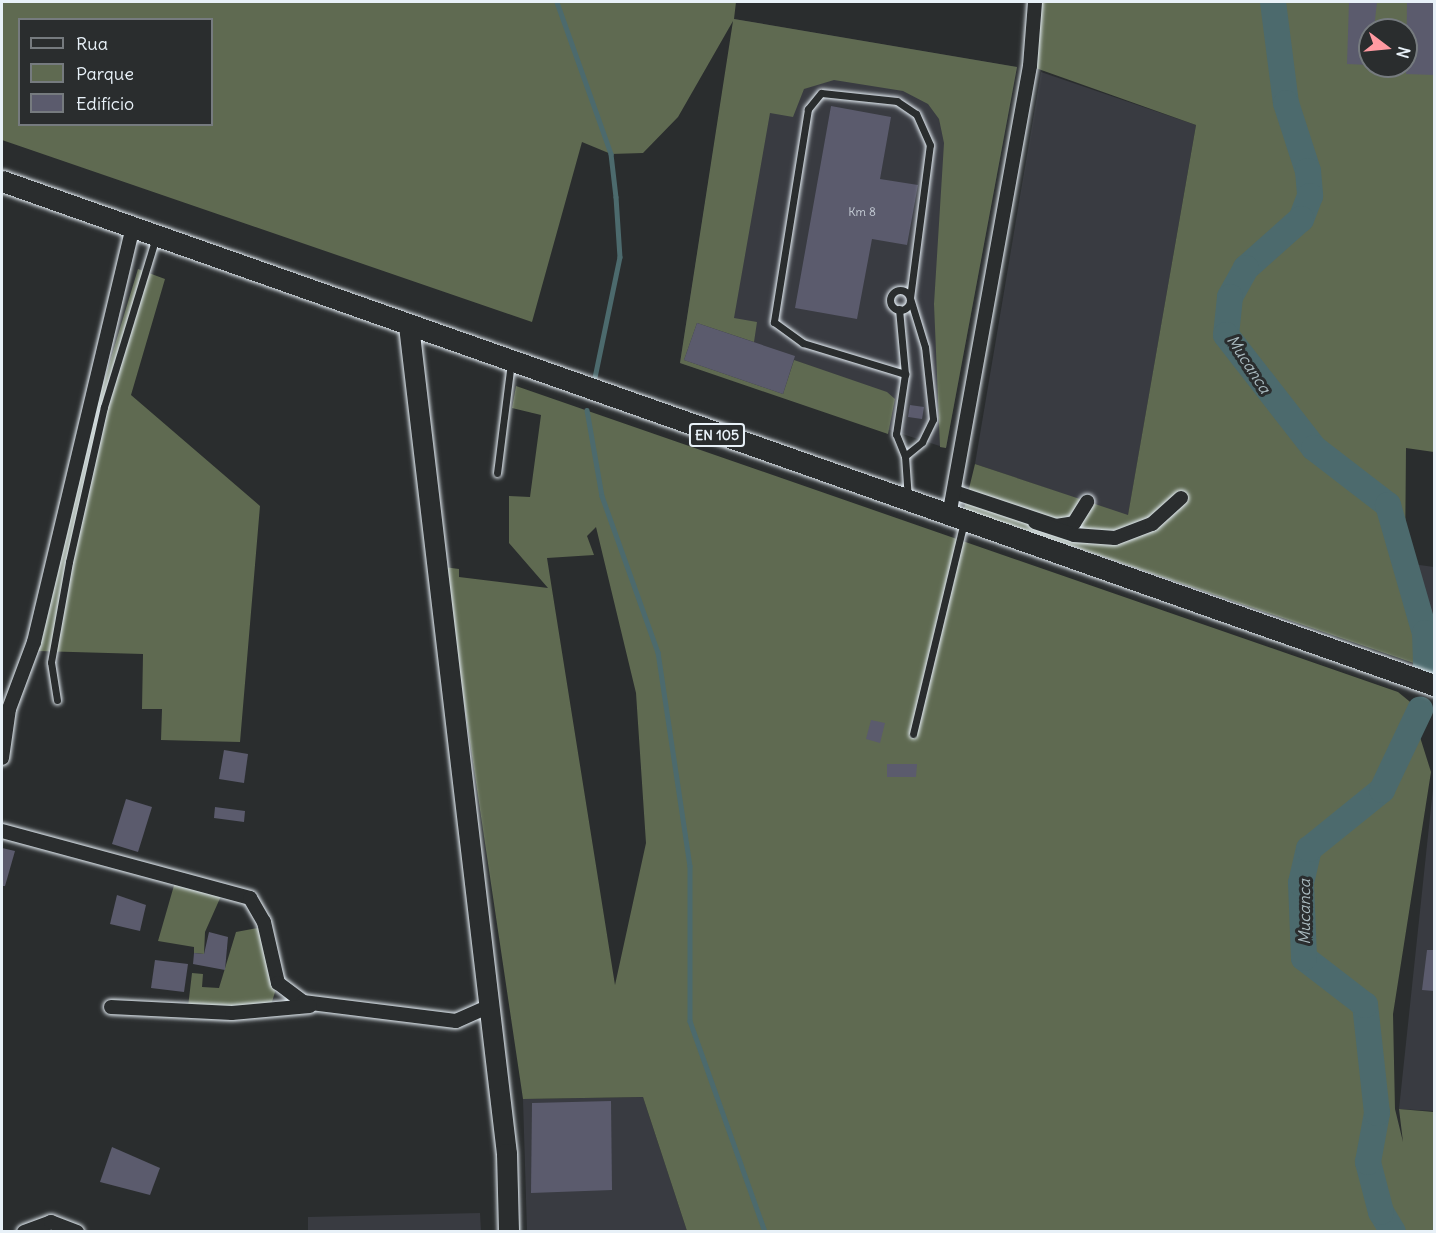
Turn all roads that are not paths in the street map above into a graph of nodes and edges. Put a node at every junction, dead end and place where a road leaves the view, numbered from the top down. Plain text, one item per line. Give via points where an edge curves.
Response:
1 (1035, 2) edge
2 (2, 181) edge
3 (133, 226) junction
4 (157, 235) junction
5 (910, 298) junction
6 (898, 309) junction
7 (409, 326) junction
8 (511, 362) junction
9 (905, 374) junction
10 (905, 456) junction
11 (497, 472) dead end
12 (954, 492) junction
13 (1180, 498) dead end
14 (909, 502) junction
15 (1087, 502) dead end
16 (956, 519) junction
17 (1035, 522) junction
18 (1434, 685) edge
19 (57, 700) dead end
20 (913, 734) dead end
21 (2, 758) edge
22 (2, 831) edge
23 (325, 1004) junction
24 (111, 1006) dead end
25 (489, 1006) junction
26 (31, 1230) edge
27 (73, 1231) edge
28 (509, 1232) edge

1 - 12 street via 1030,66
2 - 3 main road, EN 105
3 - 4 main road, EN 105
3 - 21 street via 34,642 9,709
4 - 7 main road, EN 105
4 - 19 lane via 104,407 69,562 51,662
5 - 6 lane via 907,307
5 - 6 lane via 903,290 894,292 891,304
5 - 9 lane via 930,145 916,114 897,101 821,93 808,109 774,322 803,343
5 - 10 lane via 925,347 933,419 922,442
6 - 9 lane
7 - 8 main road, EN 105
7 - 25 street
8 - 11 lane
8 - 14 main road, EN 105
9 - 10 lane via 896,434
10 - 14 lane
12 - 16 street
12 - 17 street
13 - 17 street via 1152,524 1115,538 1074,535
14 - 16 main road, EN 105
15 - 17 street via 1074,523
16 - 18 main road, EN 105
16 - 20 lane
22 - 23 street via 250,898 264,922 278,983 295,998
23 - 24 street via 232,1013
23 - 25 street via 456,1021
25 - 28 street via 507,1154
26 - 27 street via 51,1222

